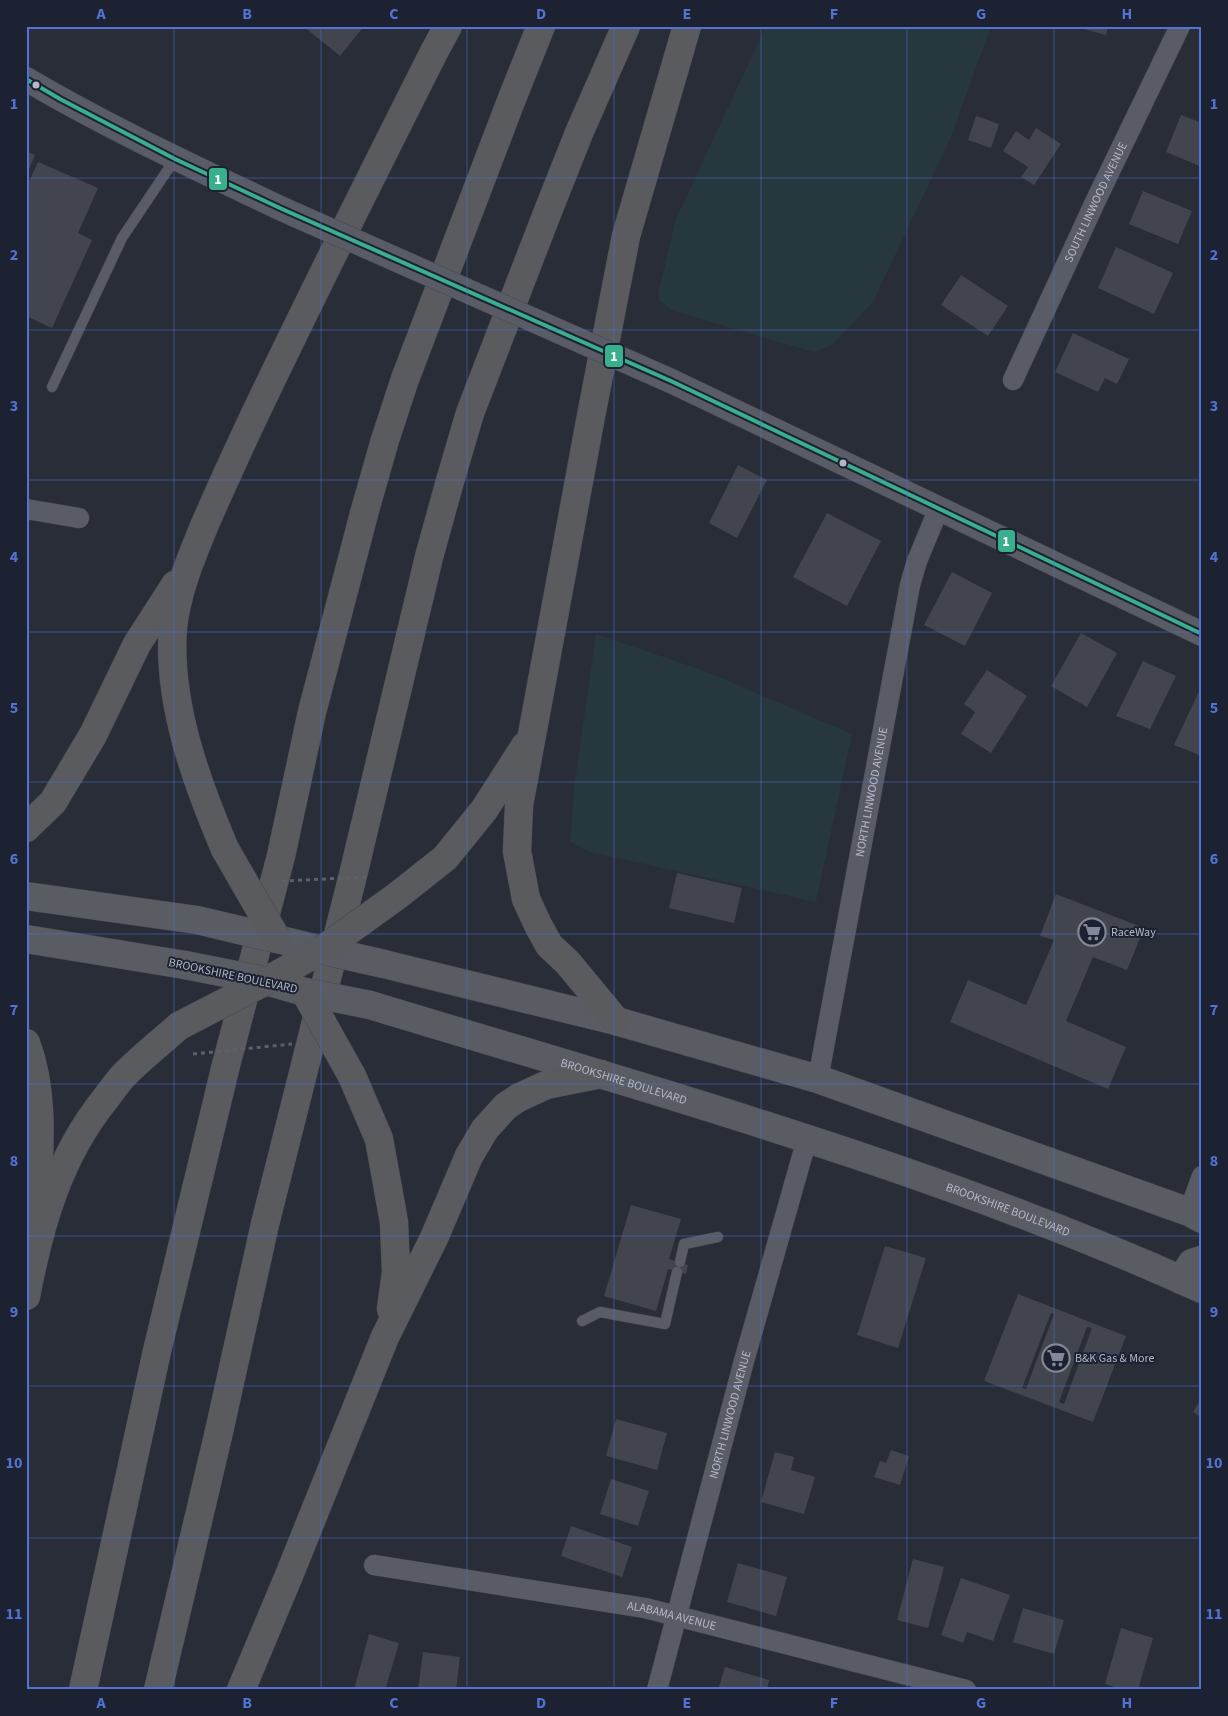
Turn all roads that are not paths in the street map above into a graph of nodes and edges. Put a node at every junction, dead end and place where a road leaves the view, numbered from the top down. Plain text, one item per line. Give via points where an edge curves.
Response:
1 (448, 26) edge
2 (541, 26) edge
3 (626, 26) edge
4 (687, 26) edge
5 (1180, 26) edge
6 (26, 80) edge
7 (175, 159) junction
8 (1013, 380) dead end
9 (52, 387) dead end
10 (940, 508) junction
11 (26, 509) edge
12 (79, 518) dead end
13 (187, 567) junction
14 (1202, 634) edge
15 (533, 730) junction
16 (26, 828) edge
17 (26, 896) edge
18 (26, 940) edge
19 (277, 940) junction
20 (322, 950) junction
21 (293, 967) junction
22 (266, 981) junction
23 (305, 992) junction
24 (616, 1021) junction
25 (26, 1043) edge
26 (601, 1074) junction
27 (818, 1079) junction
28 (807, 1140) junction
29 (1202, 1176) edge
30 (1195, 1216) edge
31 (718, 1237) dead end
32 (34, 1254) junction
33 (1202, 1260) edge
34 (1191, 1284) edge
35 (26, 1296) edge
36 (582, 1321) dead end
37 (385, 1337) junction
38 (374, 1565) dead end
39 (677, 1617) junction
40 (83, 1690) edge
41 (158, 1690) edge
42 (241, 1690) edge
43 (657, 1690) edge
44 (966, 1690) edge

1 - 13 highway via 278,364
2 - 40 highway via 405,379 365,510 312,712 281,856 157,1351
3 - 41 highway via 548,211 470,413 450,481 265,1224
4 - 15 highway via 626,236
5 - 8 street, SOUTH LINWOOD AVENUE
6 - 7 street
7 - 9 lane via 122,238
7 - 10 street, bridge via 670,381
10 - 14 street
10 - 27 street, NORTH LINWOOD AVENUE via 910,584
11 - 12 street
13 - 16 highway via 137,644 93,735 53,802
13 - 19 highway, bridge via 173,627 175,688 206,804 225,849
15 - 20 highway, bridge via 519,758 479,817 444,858
15 - 24 highway via 519,805 517,851 526,899 549,945 568,962
17 - 19 highway, bridge via 197,920
18 - 22 highway, BROOKSHIRE BOULEVARD, bridge
19 - 20 highway
19 - 21 highway
20 - 21 highway
20 - 24 highway, bridge
21 - 22 highway
21 - 23 highway
22 - 23 highway, BROOKSHIRE BOULEVARD
22 - 32 highway, bridge via 179,1026 124,1075 74,1143
23 - 26 highway, BROOKSHIRE BOULEVARD, bridge via 370,1005
23 - 37 highway, bridge via 352,1076 379,1140 394,1222 396,1272
24 - 27 highway
25 - 32 highway via 37,1079 40,1115
26 - 28 highway, BROOKSHIRE BOULEVARD
26 - 37 highway via 546,1085 518,1098 485,1129 469,1156 434,1238
27 - 30 highway
28 - 34 highway, BROOKSHIRE BOULEVARD via 1033,1219
28 - 39 street, NORTH LINWOOD AVENUE via 744,1361
29 - 30 street
31 - 36 lane via 684,1244 664,1324 600,1312
32 - 35 highway
33 - 34 highway via 1192,1263
37 - 42 highway
38 - 39 street, ALABAMA AVENUE via 645,1608
39 - 43 street, NORTH LINWOOD AVENUE
39 - 44 street, ALABAMA AVENUE

